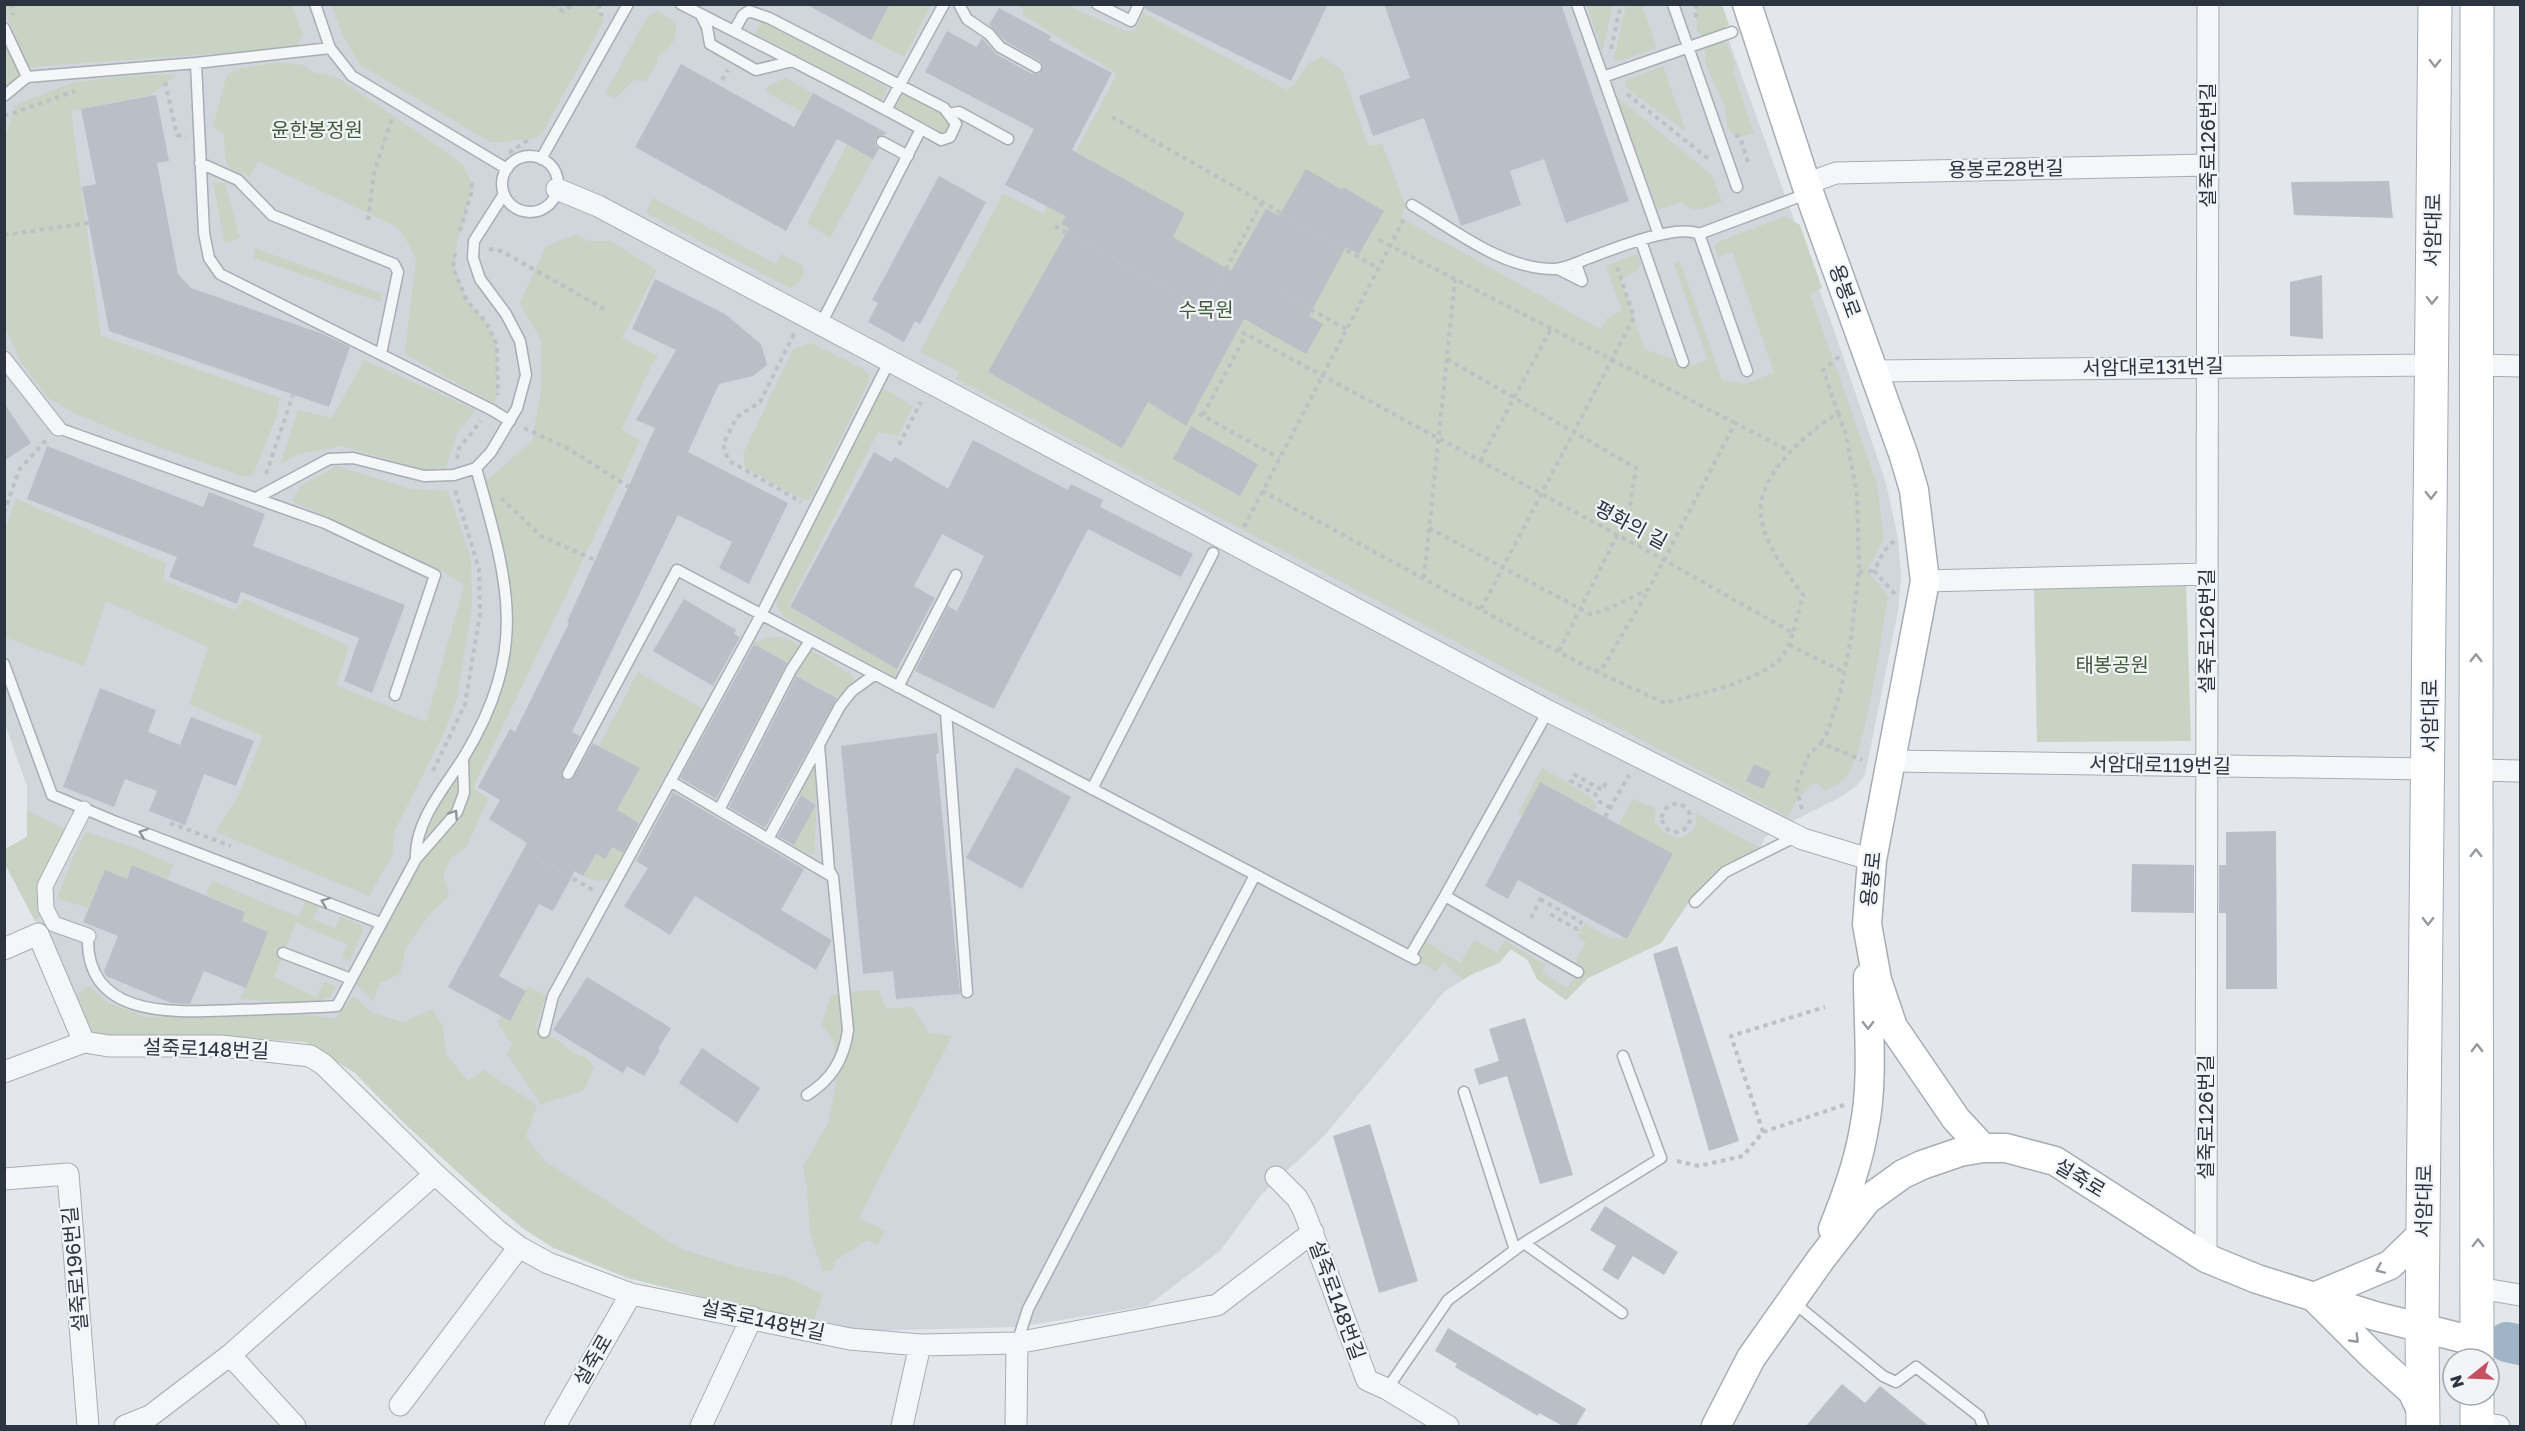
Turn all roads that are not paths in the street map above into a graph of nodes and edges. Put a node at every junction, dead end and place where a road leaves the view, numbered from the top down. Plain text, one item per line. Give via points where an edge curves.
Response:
1 (315, 4) edge
2 (628, 4) edge
3 (681, 4) edge
4 (944, 4) edge
5 (959, 4) edge
6 (1097, 4) edge
7 (1139, 4) edge
8 (1577, 4) edge
9 (1673, 4) edge
10 (1747, 4) edge
11 (2208, 4) edge
12 (2435, 4) edge
13 (2478, 4) edge
14 (701, 15) junction
15 (4, 28) edge
16 (734, 32) junction
17 (1732, 32) dead end
18 (330, 48) junction
19 (1688, 48) junction
20 (793, 61) junction
21 (196, 63) junction
22 (1036, 67) dead end
23 (27, 77) junction
24 (1604, 77) junction
25 (900, 85) junction
26 (4, 96) edge
27 (886, 110) junction
28 (949, 114) junction
29 (921, 129) junction
30 (1008, 139) dead end
31 (882, 142) dead end
32 (908, 156) junction
33 (541, 159) junction
34 (200, 163) junction
35 (2208, 165) junction
36 (507, 169) junction
37 (1737, 187) dead end
38 (1808, 188) junction
39 (557, 189) junction
40 (504, 194) junction
41 (1412, 205) road end
42 (1699, 234) junction
43 (1659, 235) junction
44 (1641, 241) junction
45 (1576, 264) junction
46 (1558, 269) junction
47 (812, 319) junction
48 (381, 354) junction
49 (4, 359) edge
50 (890, 360) junction
51 (1683, 362) dead end
52 (2432, 365) junction
53 (2476, 365) junction
54 (2207, 366) junction
55 (2520, 366) edge
56 (1747, 371) dead end
57 (1874, 371) junction
58 (510, 421) junction
59 (58, 428) joint
60 (476, 468) junction
61 (258, 497) junction
62 (1213, 553) dead end
63 (2207, 574) junction
64 (956, 575) dead end
65 (1925, 581) junction
66 (761, 615) junction
67 (810, 641) junction
68 (4, 664) edge
69 (874, 675) junction
70 (897, 687) junction
71 (395, 695) dead end
72 (1548, 711) junction
73 (946, 713) junction
74 (819, 746) junction
75 (463, 758) junction
76 (1890, 762) junction
77 (2207, 766) junction
78 (2430, 769) junction
79 (2476, 770) junction
80 (2520, 771) edge
81 (568, 774) dead end
82 (670, 782) junction
83 (1092, 789) junction
84 (84, 809) junction
85 (719, 810) junction
86 (1798, 836) junction
87 (768, 839) junction
88 (417, 858) junction
89 (1872, 860) junction
90 (1255, 875) junction
91 (833, 878) junction
92 (1445, 896) junction
93 (1695, 902) dead end
94 (380, 923) junction
95 (1867, 924) junction
96 (88, 936) joint
97 (4, 949) edge
98 (283, 953) dead end
99 (1578, 972) dead end
100 (351, 979) junction
101 (967, 993) dead end
102 (544, 1032) dead end
103 (84, 1042) junction
104 (1623, 1056) dead end
105 (4, 1072) edge
106 (1464, 1092) dead end
107 (807, 1095) dead end
108 (1983, 1148) junction
109 (435, 1174) junction
110 (1276, 1177) dead end
111 (4, 1179) edge
112 (1313, 1232) junction
113 (2424, 1232) junction
114 (1519, 1246) junction
115 (519, 1247) junction
116 (2206, 1258) junction
117 (1821, 1259) junction
118 (631, 1294) junction
119 (2520, 1294) edge
120 (2478, 1295) junction
121 (2314, 1297) junction
122 (1791, 1301) junction
123 (1622, 1313) dead end
124 (752, 1317) junction
125 (2422, 1329) junction
126 (1017, 1343) junction
127 (920, 1345) junction
128 (2470, 1347) edge
129 (2478, 1347) edge
130 (230, 1355) junction
131 (1387, 1389) junction
132 (400, 1405) dead end
133 (2423, 1410) edge
134 (154, 1421) edge
135 (88, 1426) edge
136 (125, 1426) edge
137 (296, 1426) edge
138 (555, 1426) edge
139 (701, 1426) edge
140 (902, 1426) edge
141 (1016, 1426) edge
142 (1448, 1426) edge
143 (1716, 1426) edge
144 (1983, 1426) edge

1 - 18 lane
2 - 33 lane
3 - 14 lane
4 - 25 lane
5 - 22 lane via 968,19 1000,47
6 - 7 lane via 1131,21
8 - 24 lane
9 - 19 lane
10 - 38 main road, 용봉로
11 - 35 street, 설죽로126번길
12 -> 52 main road, 서암대로
13 - 53 main road
14 - 16 lane
14 - 20 lane via 710,45 756,70
15 - 23 lane
16 - 20 lane
16 - 25 lane via 749,11
17 - 19 lane
18 - 21 lane
18 - 36 lane via 352,76
19 - 24 lane
19 - 37 lane
20 - 27 lane
21 - 23 lane
21 - 34 lane
23 - 26 lane
24 - 43 lane
25 - 27 lane
25 - 28 lane
27 - 29 lane
28 - 29 lane via 956,124 950,137 941,140
28 - 30 lane via 959,112
29 - 32 lane
31 - 32 lane
32 - 47 lane
33 - 36 lane via 522,158
33 - 39 lane via 553,169
34 - 48 lane via 204,233 209,258 220,274
34 - 48 lane via 238,180 272,216 394,264 398,272
35 - 38 street, 용봉로28번길 via 1836,173
35 - 54 street, 설죽로126번길
36 - 40 lane via 503,177
38 - 42 lane
38 - 57 main road, 용봉로
39 - 40 lane via 547,207 531,212 515,207
39 - 47 street via 598,206
40 - 58 lane via 474,241 473,258 480,279 520,341 526,375 518,408
41 - 46 lane via 1502,258
42 - 43 lane via 1685,230
42 - 56 lane
43 - 44 lane
44 - 45 lane
44 - 51 lane
45 - 46 lane
45 - 46 lane via 1582,281
47 - 50 street
48 - 58 lane
49 - 59 street
50 - 66 lane
50 - 72 street
52 - 54 street, 서암대로131번길
52 -> 78 main road, 서암대로
53 - 55 street
79 -> 53 main road
54 - 57 street, 서암대로131번길
54 - 63 street, 설죽로126번길
57 - 65 main road, 용봉로 via 1914,490
58 - 60 lane
59 - 61 lane
60 - 61 lane via 453,475 423,476 343,457 329,459
60 - 75 lane via 505,580 507,630 497,690
61 - 71 lane via 325,523 435,575
62 - 83 lane
63 - 65 street
63 - 77 street, 설죽로126번길
64 - 70 lane
65 - 76 main road, 용봉로
66 - 67 lane
66 - 81 lane via 677,570
66 - 82 lane
67 - 69 lane
67 - 85 lane
68 - 84 lane via 52,795
69 - 70 lane
69 - 74 lane via 840,706
70 - 73 lane
72 - 86 street
72 - 92 lane
73 - 83 lane
73 - 101 lane
74 - 87 lane
74 - 91 lane
75 - 88 lane via 419,832
88 -> 75 lane via 457,812 464,793
76 - 77 street, 서암대로119번길
76 - 89 main road, 용봉로
77 - 78 street, 서암대로119번길
77 - 116 street, 설죽로126번길
78 -> 113 main road, 서암대로
79 - 80 street
120 -> 79 main road
82 - 85 lane
82 - 102 lane via 552,996
83 - 90 lane
94 -> 84 lane
84 - 96 street via 45,886 46,909 54,924
85 - 87 lane
86 - 89 street
86 - 93 lane via 1725,872
87 - 91 lane
88 - 94 lane
89 - 95 main road, 용봉로
90 - 92 lane via 1412,958
90 - 126 lane via 1028,1310
91 - 107 lane via 848,1030 846,1048 825,1084
92 - 99 lane
94 - 100 lane
95 - 108 main road, 용봉로 via 1877,980 1893,1028 1956,1119
95 -> 117 main road via 1869,1071 1865,1127 1853,1178
96 - 100 lane via 91,966 108,991 135,1005 170,1012 337,1006
97 - 103 street via 38,934
98 - 100 lane
103 - 105 street
103 - 109 street, 설죽로148번길 via 108,1046 221,1046 310,1056 323,1064
104 - 114 lane via 1661,1158
106 - 114 lane
108 - 116 main road, 설죽로 via 2006,1148 2055,1161
108 - 117 main road, 설죽로 via 1943,1157 1881,1188
109 - 115 street, 설죽로148번길
109 - 130 street
110 - 112 street via 1297,1198
111 - 135 street, 설죽로196번길 via 68,1174
112 - 126 street, 설죽로148번길 via 1217,1305
112 - 131 street, 설죽로148번길 via 1367,1380
113 -> 121 main road via 2390,1265
113 - 125 main road, 서암대로
114 - 123 lane
114 - 131 lane via 1449,1300
115 - 118 street, 설죽로148번길 via 548,1263
115 - 132 street
116 - 121 main road, 설죽로
117 - 122 main road, 설죽로
118 - 124 street, 설죽로148번길
118 - 138 street, 설죽로
119 - 120 street
120 - 129 main road
121 - 125 main road, 설죽로
121 -> 133 main road via 2412,1391
122 - 143 main road, 설죽로 via 1751,1358
122 - 144 lane via 1883,1376 1896,1382 1916,1366 1979,1416
124 - 127 street, 설죽로148번길 via 850,1339
124 - 139 street
125 - 128 main road, 설죽로
125 - 133 main road, 서암대로
126 - 127 street, 설죽로148번길
126 - 141 street
127 - 140 street
130 - 134 street
130 - 137 street
131 - 142 street, 설죽로148번길
134 - 136 street

